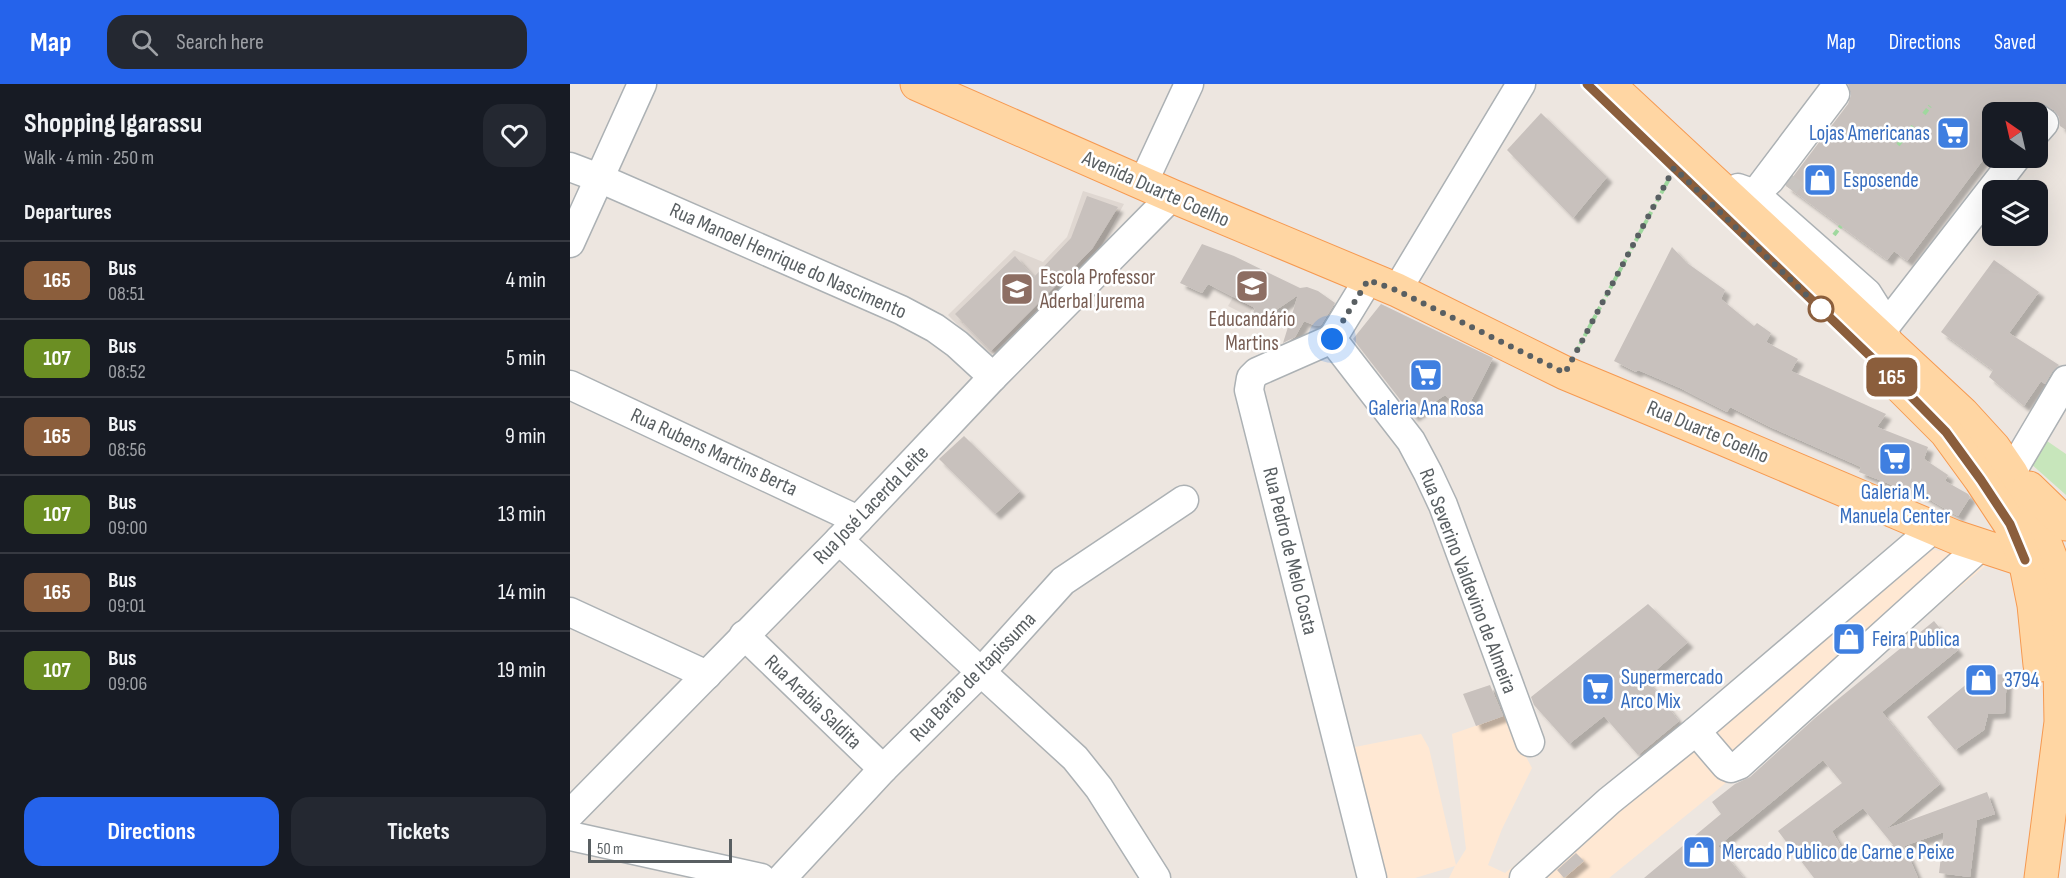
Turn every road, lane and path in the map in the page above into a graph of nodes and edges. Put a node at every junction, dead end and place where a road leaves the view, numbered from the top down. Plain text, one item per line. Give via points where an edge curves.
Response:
1 (642, 84) edge
2 (917, 84) edge
3 (1189, 84) edge
4 (1521, 84) edge
5 (1587, 84) edge
6 (1608, 84) edge
7 (1837, 88) edge
8 (1930, 106) dead end
9 (1924, 114) dead end
10 (1915, 124) dead end
11 (1898, 146) dead end
12 (570, 167) edge
13 (1674, 168) junction
14 (1987, 168) edge
15 (2008, 168) edge
16 (1706, 176) junction
17 (599, 178) junction
18 (1157, 190) junction
19 (1755, 194) junction
20 (1787, 222) junction
21 (570, 243) edge
22 (1382, 285) junction
23 (1883, 328) junction
24 (1332, 339) junction
25 (1565, 373) junction
26 (993, 377) junction
27 (570, 385) edge
28 (2064, 387) edge
29 (2011, 473) junction
30 (1184, 500) dead end
31 (2066, 524) edge
32 (1934, 528) junction
33 (848, 530) junction
34 (1982, 545) junction
35 (2047, 558) edge
36 (570, 612) edge
37 (744, 635) junction
38 (981, 672) junction
39 (707, 675) junction
40 (1696, 731) junction
41 (1530, 741) dead end
42 (883, 769) junction
43 (570, 814) edge
44 (570, 836) edge
45 (761, 878) edge
46 (782, 878) edge
47 (1156, 878) edge
48 (1372, 878) edge
49 (1524, 878) edge
50 (2024, 878) edge
51 (2040, 878) edge

1 - 17 street
2 - 18 main road, Avenida Duarte Coelho
3 - 18 street, Rua José Lacerda Leite
4 - 22 street
5 - 13 main road
6 - 16 main road
7 - 19 street via 1773,176
8 - 9 path
10 - 11 path
12 - 17 street, Rua Manoel Henrique do Nascimento
13 - 25 path
13 - 35 main road via 1946,432 2010,524
14 - 23 street
15 - 23 street
16 - 19 street
16 - 23 main road
17 - 21 street
17 - 26 street, Rua Manoel Henrique do Nascimento via 901,310 957,344
18 - 22 main road, Avenida Duarte Coelho
18 - 26 street, Rua José Lacerda Leite
19 - 20 street
19 - 20 street via 1785,185
20 - 23 street via 1867,293
22 - 24 street
22 - 25 main road, Rua Duarte Coelho
23 - 29 main road via 1982,434
24 - 41 street, Rua Severino Valdevino de Almeira via 1411,441 1428,473
24 - 48 street, Rua Pedro de Melo Costa via 1257,372 1251,378 1249,390
25 - 32 main road, Rua Duarte Coelho
26 - 33 street, Rua José Lacerda Leite
27 - 33 street, Rua Rubens Martins Berta
28 - 29 street
29 - 31 main road
29 - 35 main road via 2037,522
30 - 38 street, Rua Barão de Itapissuma via 1063,581
32 - 34 main road, Rua Duarte Coelho
32 - 40 street
33 - 37 street, Rua José Lacerda Leite
33 - 38 street, Rua Rubens Martins Berta
34 - 35 main road, Rua Duarte Coelho
34 - 40 street via 1739,765 1726,766
35 - 50 main road via 2034,605 2040,662 2040,722
35 - 51 main road via 2059,611 2061,722
36 - 39 street
37 - 39 street, Rua José Lacerda Leite
37 - 42 street, Rua Arabia Saldita
38 - 42 street, Rua Barão de Itapissuma
38 - 47 street, Rua Rubens Martins Berta via 1075,758 1099,788
39 - 43 street, Rua José Lacerda Leite
40 - 49 street via 1609,801
42 - 46 street, Rua Barão de Itapissuma
44 - 45 street

